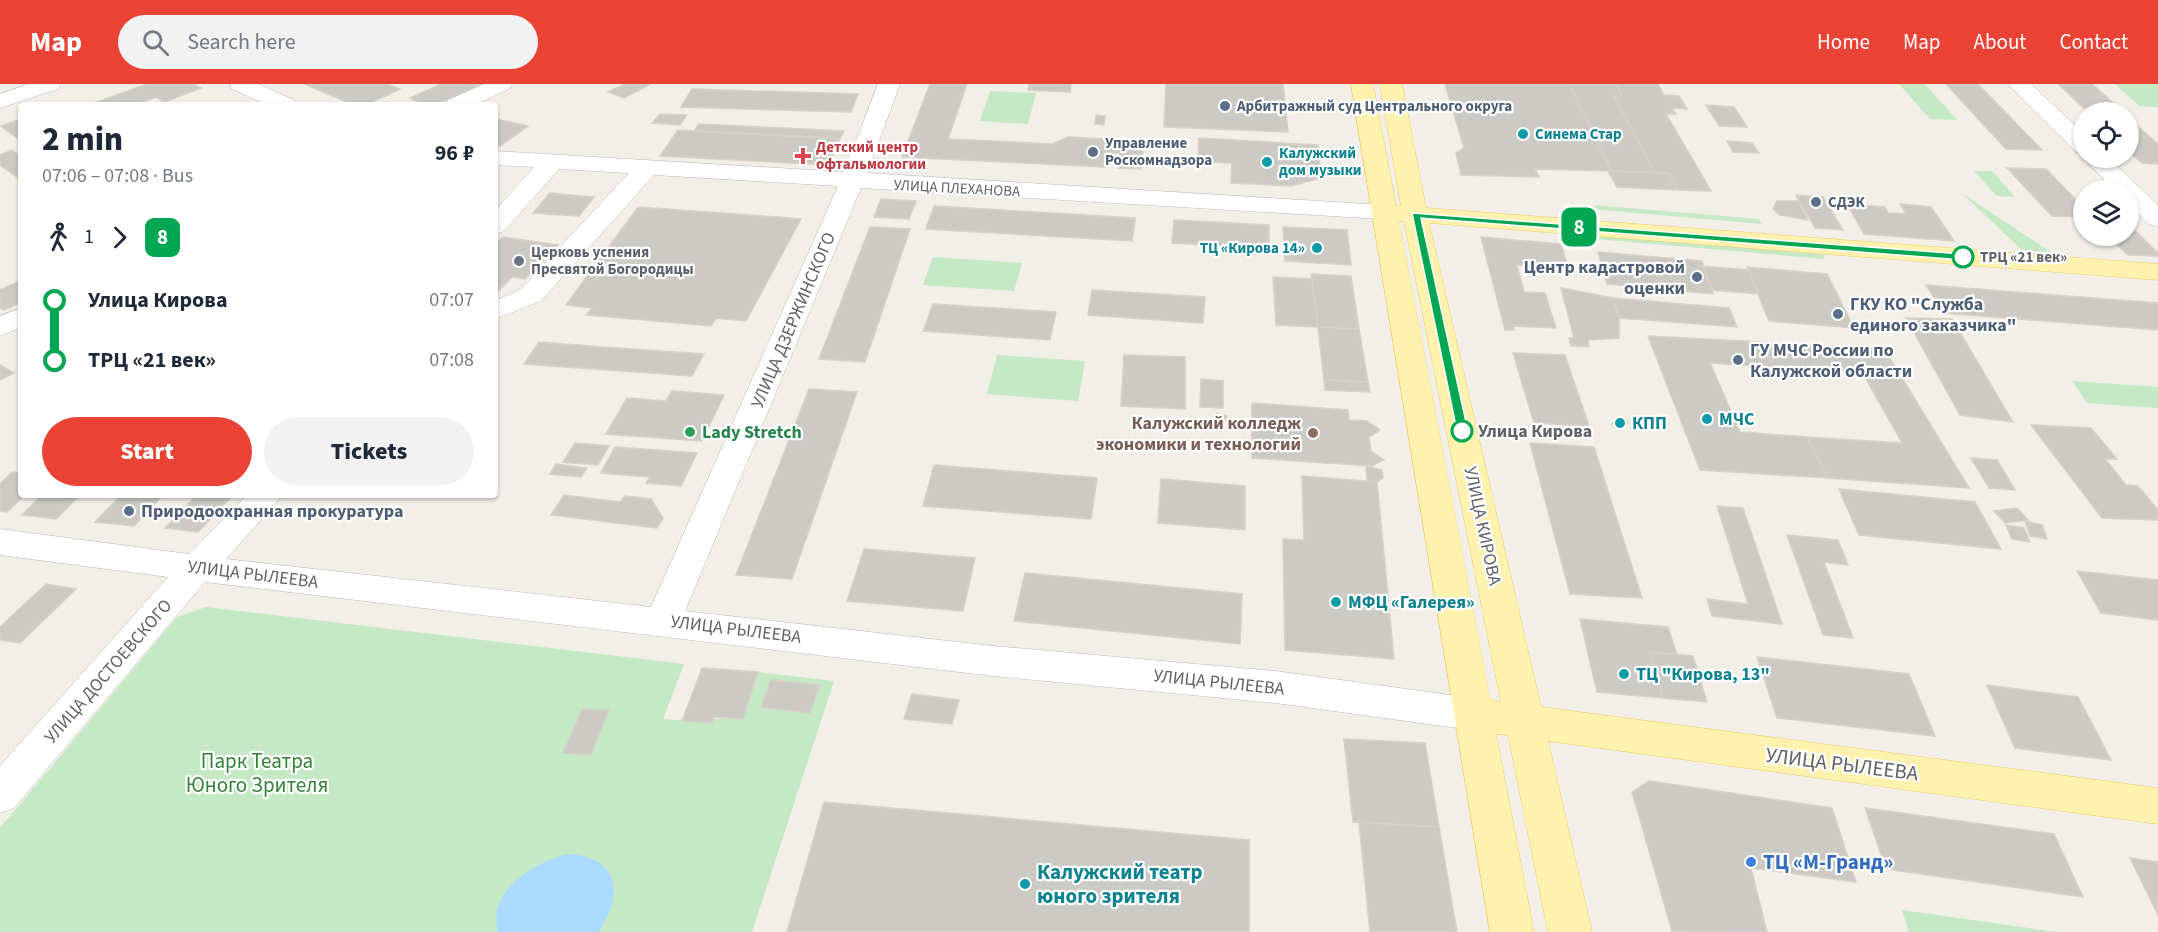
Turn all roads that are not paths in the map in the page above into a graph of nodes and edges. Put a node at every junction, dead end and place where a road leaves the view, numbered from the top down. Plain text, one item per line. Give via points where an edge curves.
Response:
1 (50, 84) edge
2 (240, 84) edge
3 (501, 84) edge
4 (889, 84) edge
5 (1362, 84) edge
6 (1391, 84) edge
7 (2019, 84) edge
8 (0, 101) edge
9 (279, 102) edge
10 (462, 102) edge
11 (2073, 136) edge
12 (498, 158) edge
13 (552, 162) junction
14 (647, 168) junction
15 (2105, 168) edge
16 (2117, 180) edge
17 (852, 182) junction
18 (2139, 201) edge
19 (1382, 213) junction
20 (1415, 215) junction
21 (2158, 219) edge
22 (498, 223) edge
23 (2158, 272) edge
24 (498, 310) edge
25 (18, 318) edge
26 (0, 327) edge
27 (264, 498) edge
28 (0, 543) edge
29 (198, 567) junction
30 (663, 621) junction
31 (1472, 714) junction
32 (1526, 721) junction
33 (0, 795) edge
34 (2158, 806) edge
35 (1512, 932) edge
36 (1570, 932) edge

1 - 8 street
2 - 9 street
3 - 10 street
4 - 17 street, УЛИЦА ДЗЕРЖИНСКОГО
5 - 19 main road
6 - 20 main road, УЛИЦА КИРОВА
7 - 11 street
12 - 13 street, УЛИЦА ПЛЕХАНОВА
13 - 14 street, УЛИЦА ПЛЕХАНОВА
13 - 22 street
14 - 17 street, УЛИЦА ПЛЕХАНОВА
14 - 24 street via 531,295
15 - 16 street
17 - 19 street, УЛИЦА ПЛЕХАНОВА
17 - 30 street, УЛИЦА ДЗЕРЖИНСКОГО
18 - 21 street
19 - 20 main road
19 - 31 main road
20 - 23 main road
20 - 32 main road, УЛИЦА КИРОВА
25 - 26 street
27 - 29 street, УЛИЦА ДОСТОЕВСКОГО
28 - 29 street, УЛИЦА РЫЛЕЕВА
29 - 30 street, УЛИЦА РЫЛЕЕВА
29 - 33 street, УЛИЦА ДОСТОЕВСКОГО
30 - 31 street, УЛИЦА РЫЛЕЕВА via 993,661 1275,687
31 - 32 main road, УЛИЦА РЫЛЕЕВА
31 - 35 main road
32 - 34 main road, УЛИЦА РЫЛЕЕВА
32 - 36 main road, УЛИЦА КИРОВА

